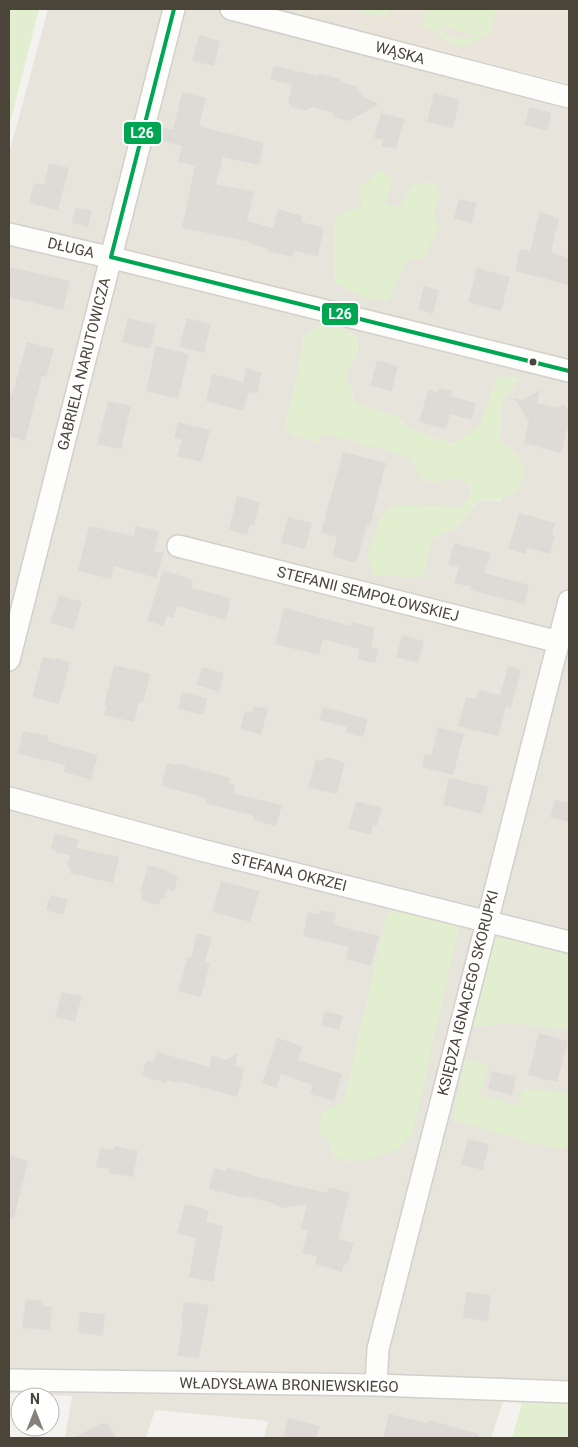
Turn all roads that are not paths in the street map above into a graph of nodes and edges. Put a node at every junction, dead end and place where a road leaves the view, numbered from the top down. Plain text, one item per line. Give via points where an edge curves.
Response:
1 (174, 9) edge
2 (231, 9) edge
3 (569, 97) edge
4 (9, 234) edge
5 (111, 258) junction
6 (569, 371) edge
7 (178, 546) dead end
8 (569, 601) edge
9 (559, 642) junction
10 (9, 660) edge
11 (9, 798) edge
12 (487, 921) junction
13 (569, 942) edge
14 (9, 1380) edge
15 (376, 1386) junction
16 (569, 1392) edge

1 - 5 street, GABRIELA NARUTOWICZA
2 - 3 street, WĄSKA
4 - 5 street, DŁUGA
5 - 6 street, DŁUGA
5 - 10 street, GABRIELA NARUTOWICZA
7 - 9 street, STEFANII SEMPOŁOWSKIEJ
8 - 9 street, KSIĘDZA IGNACEGO SKORUPKI
9 - 12 street, KSIĘDZA IGNACEGO SKORUPKI
11 - 12 street, STEFANA OKRZEI via 201,850
12 - 13 street, STEFANA OKRZEI
12 - 15 street, KSIĘDZA IGNACEGO SKORUPKI via 378,1349
14 - 15 street, WŁADYSŁAWA BRONIEWSKIEGO
15 - 16 street, WŁADYSŁAWA BRONIEWSKIEGO

